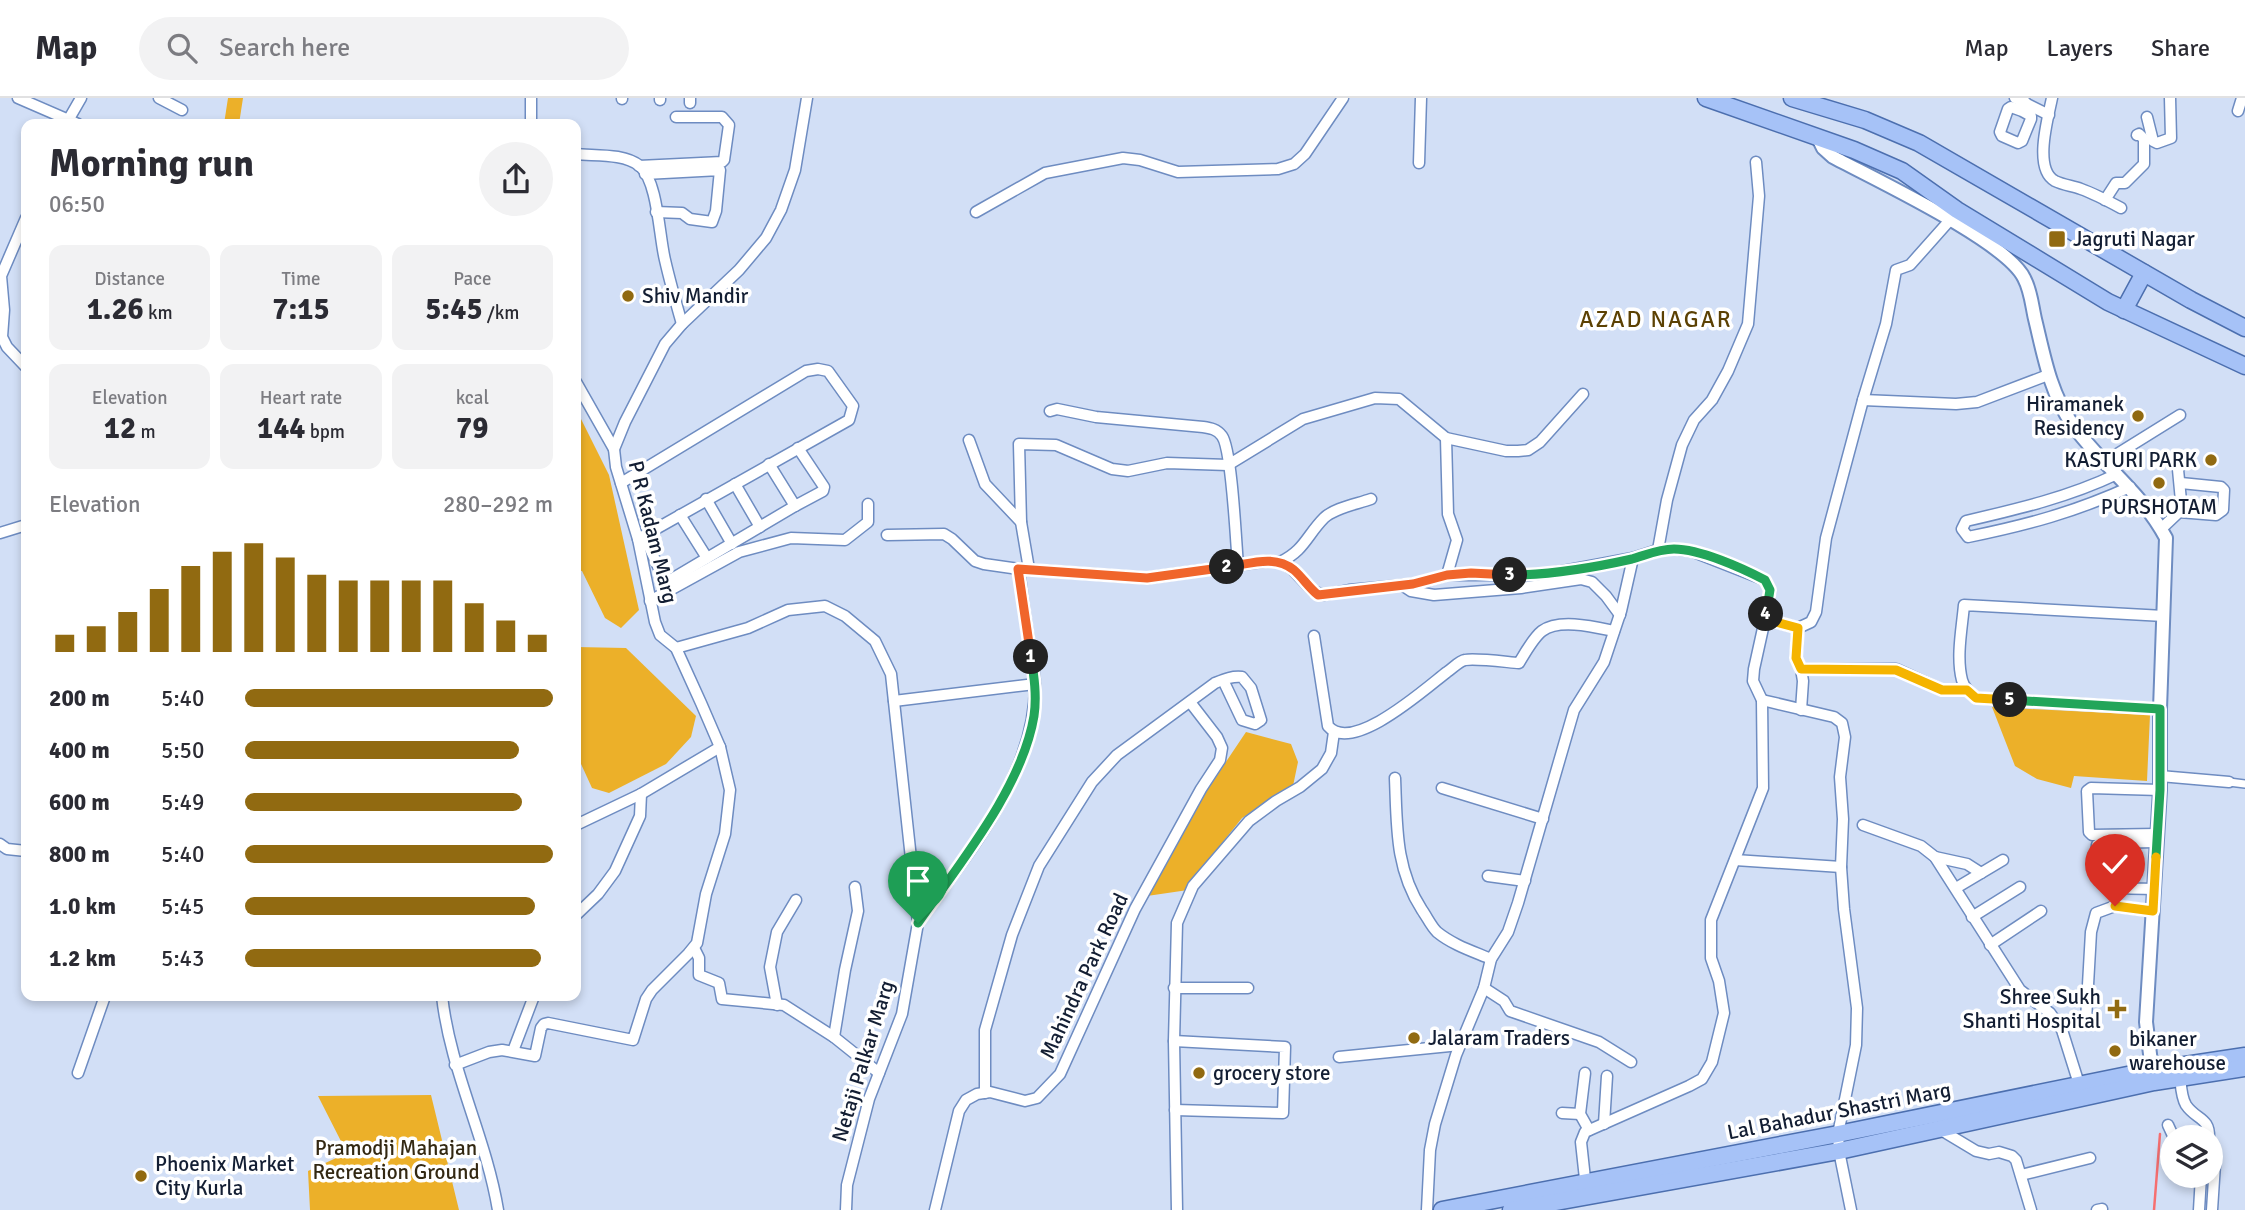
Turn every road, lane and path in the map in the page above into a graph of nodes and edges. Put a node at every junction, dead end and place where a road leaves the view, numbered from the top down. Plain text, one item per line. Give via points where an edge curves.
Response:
1 (18, 98) edge
2 (81, 98) edge
3 (159, 98) edge
4 (531, 98) edge
5 (807, 98) edge
6 (1343, 98) edge
7 (1421, 98) edge
8 (1706, 98) edge
9 (1792, 98) edge
10 (2052, 98) edge
11 (2170, 98) edge
12 (2242, 98) edge
13 (2020, 104) edge
14 (182, 110) dead end
15 (2238, 111) dead end
16 (2049, 115) junction
17 (676, 117) dead end
18 (2147, 117) dead end
19 (60, 119) edge
20 (68, 119) edge
21 (531, 119) edge
22 (2137, 135) dead end
23 (1818, 138) junction
24 (581, 155) edge
25 (1756, 162) dead end
26 (1419, 163) dead end
27 (642, 170) junction
28 (2105, 200) junction
29 (2121, 208) dead end
30 (656, 212) junction
31 (976, 212) dead end
32 (1950, 220) junction
33 (21, 230) edge
34 (2144, 273) junction
35 (2124, 310) junction
36 (682, 324) junction
37 (2245, 328) edge
38 (21, 362) edge
39 (2245, 366) edge
40 (2049, 375) junction
41 (581, 391) edge
42 (1583, 394) dead end
43 (1863, 400) junction
44 (1050, 411) dead end
45 (2180, 415) dead end
46 (1446, 438) junction
47 (969, 440) dead end
48 (798, 448) junction
49 (614, 449) junction
50 (2177, 459) dead end
51 (2106, 461) junction
52 (769, 464) junction
53 (1228, 465) junction
54 (2117, 474) junction
55 (621, 483) junction
56 (2181, 483) junction
57 (735, 484) junction
58 (2130, 487) junction
59 (706, 499) junction
60 (1371, 499) dead end
61 (868, 505) dead end
62 (795, 506) junction
63 (2179, 512) junction
64 (680, 515) junction
65 (1021, 522) junction
66 (21, 527) edge
67 (760, 527) junction
68 (2161, 528) junction
69 (0, 533) edge
70 (887, 535) dead end
71 (641, 537) junction
72 (732, 544) junction
73 (1658, 550) junction
74 (707, 558) junction
75 (1633, 558) junction
76 (1280, 562) junction
77 (1238, 566) junction
78 (1024, 569) junction
79 (1447, 575) junction
80 (1402, 585) junction
81 (650, 601) junction
82 (1620, 615) junction
83 (2164, 616) junction
84 (1765, 619) junction
85 (1798, 628) junction
86 (1614, 631) junction
87 (1314, 636) dead end
88 (676, 648) junction
89 (1801, 669) junction
90 (1223, 680) junction
91 (1035, 684) junction
92 (1967, 690) junction
93 (1762, 700) junction
94 (894, 701) junction
95 (1190, 702) junction
96 (2160, 709) junction
97 (1801, 710) junction
98 (1334, 732) junction
99 (720, 747) junction
100 (2160, 776) junction
101 (1395, 778) dead end
102 (2229, 782) joint
103 (2245, 783) edge
104 (1442, 788) dead end
105 (2160, 790) junction
106 (641, 794) junction
107 (1543, 820) junction
108 (581, 823) edge
109 (1863, 825) dead end
110 (2157, 838) junction
111 (0, 844) edge
112 (21, 850) edge
113 (1935, 858) junction
114 (1735, 860) junction
115 (2003, 860) dead end
116 (1841, 867) junction
117 (1981, 873) junction
118 (1488, 876) dead end
119 (1525, 881) junction
120 (855, 887) dead end
121 (2020, 887) dead end
122 (1956, 888) junction
123 (2154, 889) junction
124 (796, 900) dead end
125 (581, 910) edge
126 (2041, 911) dead end
127 (2153, 911) junction
128 (1972, 917) junction
129 (918, 923) junction
130 (1990, 945) junction
131 (694, 948) junction
132 (1491, 959) junction
133 (1174, 988) junction
134 (1248, 988) dead end
135 (1484, 988) junction
136 (103, 1001) edge
137 (443, 1001) edge
138 (532, 1001) edge
139 (776, 1005) junction
140 (2087, 1020) dead end
141 (834, 1037) junction
142 (1174, 1041) junction
143 (1461, 1045) junction
144 (513, 1051) junction
145 (2245, 1056) edge
146 (1339, 1057) dead end
147 (1631, 1062) dead end
148 (455, 1065) junction
149 (2245, 1068) edge
150 (2179, 1072) junction
151 (78, 1073) dead end
152 (879, 1073) junction
153 (1585, 1073) dead end
154 (1607, 1076) dead end
155 (2153, 1076) junction
156 (2079, 1084) junction
157 (985, 1093) junction
158 (1175, 1110) junction
159 (1562, 1113) dead end
160 (1580, 1114) junction
161 (1604, 1124) junction
162 (2208, 1125) edge
163 (1589, 1130) junction
164 (1941, 1130) junction
165 (1839, 1134) junction
166 (1779, 1145) junction
167 (1839, 1151) junction
168 (2090, 1158) dead end
169 (1782, 1161) junction
170 (1669, 1173) junction
171 (2021, 1175) junction
172 (2200, 1188) edge
173 (2212, 1188) edge
174 (1586, 1189) junction
175 (498, 1210) edge
176 (846, 1210) edge
177 (934, 1210) edge
178 (1177, 1210) edge
179 (1427, 1210) edge
180 (1443, 1210) edge
181 (1511, 1210) edge
182 (1851, 1210) edge
183 (2031, 1210) edge
184 (2199, 1210) edge
185 (2212, 1210) edge

1 - 19 street
2 - 20 street
3 - 14 street
4 - 21 street
5 - 36 street, P R Kadam Marg via 795,170 766,238
6 - 31 street via 1305,154 1278,169 1178,172 1123,158 1045,173
7 - 26 street
8 - 23 main road
9 - 34 main road via 1865,120 1919,143
10 - 16 street
11 - 18 street via 2171,138 2153,141
12 - 15 street
13 - 16 street
16 - 28 street via 2043,161 2048,176
17 - 27 street via 722,117 729,125 724,160
22 - 28 street via 2144,139 2144,164 2125,183 2116,183
23 - 32 street via 1833,157
23 - 35 main road via 1902,171 1983,226
24 - 27 street via 625,159
25 - 73 street via 1759,196 1748,324 1728,371 1682,446
27 - 30 street
27 - 30 street via 720,170 712,222 698,222 682,213
28 - 29 street
30 - 36 street
32 - 40 street via 2004,254 2024,276
32 - 43 street via 1910,265 1896,270 1886,324
33 - 38 street via 2,276 2,337
34 - 35 main road
34 - 37 main road
35 - 39 main road
36 - 49 street, P R Kadam Marg via 665,344
40 - 43 street via 1977,402
40 - 51 street via 2073,425
41 - 49 street
42 - 46 street via 1528,450 1506,451
43 - 85 street via 1826,538 1816,612 1811,622
44 - 53 street via 1213,428 1222,435
45 - 51 street
46 - 53 street via 1399,399 1375,398 1303,419
46 - 79 street via 1448,514 1458,540
47 - 65 street via 985,484
48 - 52 street
48 - 55 street via 849,420 853,406 828,371 806,371
48 - 62 street via 824,487
49 - 55 street, P R Kadam Marg
50 - 56 street
51 - 54 street
52 - 57 street
52 - 62 street
53 - 65 street via 1167,463 1128,471 1112,469 1056,445 1019,444
53 - 77 street
54 - 58 street
54 - 58 street via 2087,489 1966,521 1962,529 1968,537 2034,523
55 - 71 street, P R Kadam Marg
56 - 63 street
56 - 63 street via 2221,487 2223,510 2216,515
57 - 59 street
57 - 67 street
58 - 68 street
59 - 64 street
59 - 72 street
60 - 76 street via 1329,514 1304,546
61 - 81 street via 868,522 845,540 791,538 738,552
62 - 67 street
63 - 68 street
64 - 71 street
64 - 74 street
65 - 78 street
66 - 69 street
67 - 72 street
68 - 83 street via 2166,538
70 - 78 street via 944,534 975,561
71 - 74 street via 666,579
71 - 81 street, P R Kadam Marg
72 - 74 street
73 - 75 street
73 - 84 street via 1691,551 1765,580 1770,590
75 - 79 street via 1542,575
75 - 82 street
76 - 77 street
76 - 80 street via 1318,595
77 - 78 street via 1147,578
78 - 91 street
79 - 80 street
80 - 82 street via 1434,595 1581,579 1592,582
81 - 88 street, P R Kadam Marg via 660,635
82 - 86 street
83 - 92 street via 1964,605 1960,647
83 - 96 street
84 - 85 street
84 - 93 street via 1753,681
85 - 89 street via 1796,658
86 - 98 street via 1586,625 1542,631 1519,663 1465,660 1382,721 1364,729
86 - 107 street via 1604,662 1574,710
87 - 98 street via 1328,726
88 - 94 street, Netaji Palkar Marg via 748,628 788,610 825,606 875,641 891,674
88 - 99 street, P R Kadam Marg
89 - 92 street via 1896,670 1942,690
89 - 97 street
90 - 90 street via 1242,677 1251,688 1261,720 1255,724 1242,720
90 - 95 street
91 - 94 street
91 - 129 street via 1034,716 1025,749 1005,794
92 - 96 street via 1976,698
93 - 97 street
93 - 114 street via 1763,788
94 - 129 street, Netaji Palkar Marg
95 - 157 street via 1117,755 1092,782 1039,866 1012,935 985,1030
95 - 157 street, Mahindra Park Road via 1217,737 1222,748 1220,760 1135,909 1060,1074 1037,1098 1024,1101
96 - 100 street
97 - 116 street via 1842,723
98 - 133 street via 1331,753 1322,769 1249,821 1193,886 1177,923
99 - 106 street
99 - 131 street, P R Kadam Marg via 730,790 725,834
100 - 102 street
100 - 105 street
101 - 132 street via 1397,835 1410,891 1435,930
102 - 103 street
104 - 107 street
105 - 110 street
105 - 110 street via 2087,791 2091,835
106 - 108 street
106 - 125 street via 640,816 615,871
107 - 119 street
109 - 113 street via 1921,846
110 - 123 street
110 - 123 street via 2102,843 2096,849 2101,881 2116,888
111 - 112 street
113 - 117 street via 1967,864
113 - 122 street
114 - 116 street
114 - 161 street via 1711,920 1710,958 1724,1013 1712,1062 1702,1079
115 - 117 street
116 - 165 street via 1857,1008 1856,1045
117 - 122 street
118 - 119 street
119 - 132 street via 1508,932
120 - 141 street via 858,911
121 - 128 street
122 - 128 street
123 - 127 street
124 - 139 street via 778,932 770,967
126 - 130 street
127 - 140 street via 2115,906 2096,913
127 - 155 street via 2146,1022
128 - 130 street
129 - 152 street, Netaji Palkar Marg via 902,1014
130 - 156 street via 2020,990 2050,1013 2062,1030
131 - 139 street via 699,975 719,983 722,999
131 - 144 street via 646,999 633,1040 548,1023 541,1028 535,1056
132 - 135 street
133 - 134 street
133 - 142 street
135 - 143 street
135 - 147 street via 1504,1001 1510,1011 1599,1042
136 - 151 street
137 - 148 street
138 - 144 street
139 - 141 street via 784,1005
141 - 152 street
142 - 158 street
142 - 158 street via 1285,1047 1283,1113
143 - 146 street
143 - 179 street via 1435,1124
144 - 148 street via 489,1052
145 - 150 main road, Lal Bahadur Shastri Marg
148 - 175 street via 482,1141
149 - 150 main road, Lal Bahadur Shastri Marg
150 - 155 main road, Lal Bahadur Shastri Marg
150 - 162 street via 2185,1104
152 - 176 street, Netaji Palkar Marg via 847,1185
153 - 160 street
154 - 161 street
155 - 156 main road, Lal Bahadur Shastri Marg
155 - 164 main road, Lal Bahadur Shastri Marg
156 - 165 main road, Lal Bahadur Shastri Marg
157 - 177 street via 966,1100 959,1111
158 - 178 street
159 - 160 street
160 - 163 street
161 - 163 street
163 - 174 street via 1581,1142
164 - 167 main road, Lal Bahadur Shastri Marg
164 - 171 street via 1976,1150 2012,1156
165 - 166 main road, Lal Bahadur Shastri Marg
165 - 167 street
166 - 169 main road
166 - 170 main road, Lal Bahadur Shastri Marg
167 - 169 main road, Lal Bahadur Shastri Marg
167 - 182 street
168 - 171 street
169 - 170 main road, Lal Bahadur Shastri Marg
170 - 174 main road, Lal Bahadur Shastri Marg
171 - 183 street
172 - 184 street
173 - 185 street
174 - 180 main road, Lal Bahadur Shastri Marg
174 - 181 main road, Lal Bahadur Shastri Marg

